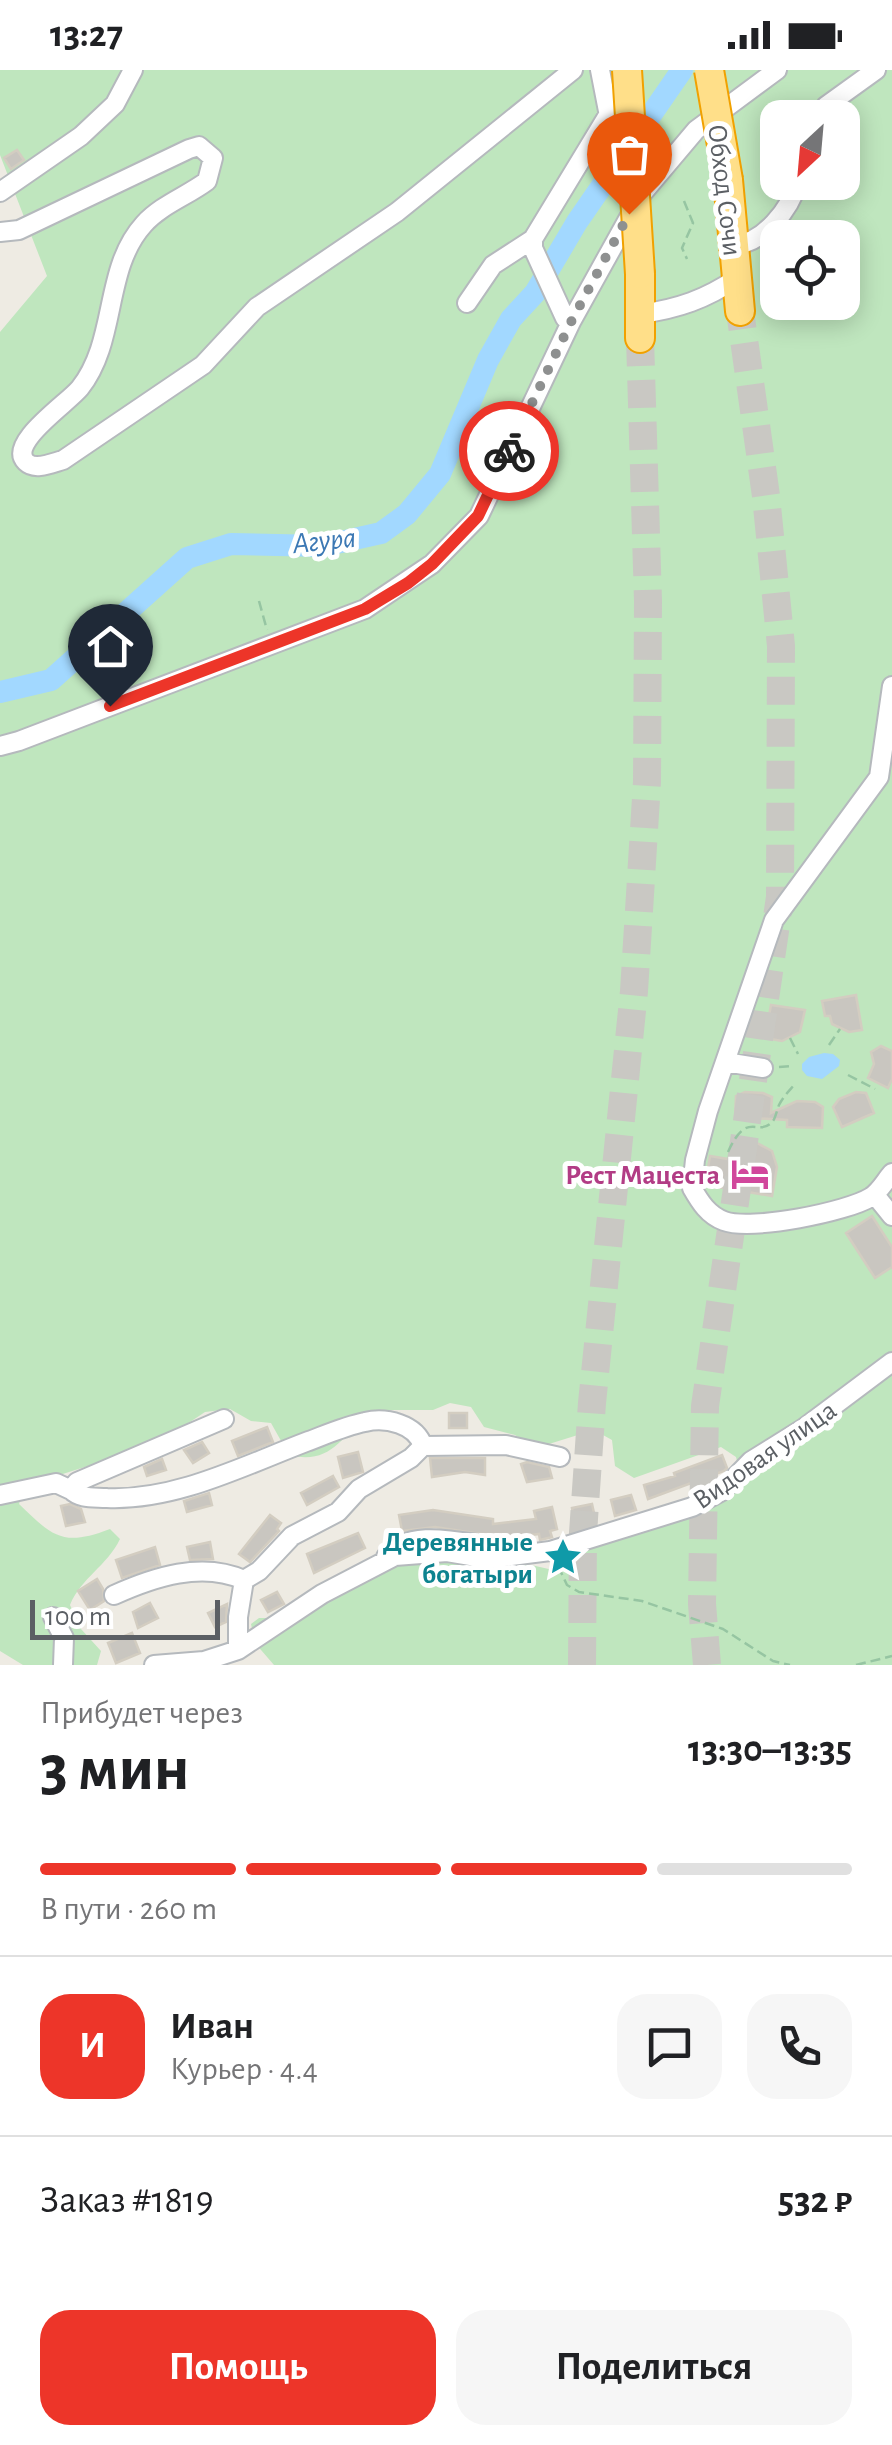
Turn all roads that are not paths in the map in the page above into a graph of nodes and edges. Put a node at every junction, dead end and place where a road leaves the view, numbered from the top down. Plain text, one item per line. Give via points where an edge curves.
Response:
1 (133, 70) edge
2 (573, 70) edge
3 (600, 70) edge
4 (630, 70) edge
5 (709, 70) edge
6 (777, 70) edge
7 (876, 70) edge
8 (834, 100) edge
9 (608, 111) junction
10 (0, 192) edge
11 (789, 200) edge
12 (0, 232) edge
13 (533, 244) junction
14 (734, 244) junction
15 (737, 278) junction
16 (467, 303) dead end
17 (740, 311) tunnel mouth
18 (571, 322) junction
19 (640, 326) joint
20 (892, 686) edge
21 (0, 746) edge
22 (725, 1062) junction
23 (763, 1068) dead end
24 (892, 1173) edge
25 (875, 1195) junction
26 (892, 1216) edge
27 (892, 1362) edge
28 (224, 1419) dead end
29 (424, 1446) junction
30 (560, 1458) dead end
31 (70, 1490) junction
32 (0, 1495) edge
33 (490, 1546) dead end
34 (380, 1565) junction
35 (244, 1580) junction
36 (114, 1595) dead end
37 (53, 1617) dead end
38 (238, 1650) junction
39 (62, 1665) edge
40 (154, 1665) edge

1 - 10 street via 114,104 81,136
2 - 12 street via 397,212 256,306 181,381 43,466 26,462 22,445 93,368 128,248 144,224 206,180 213,158 199,146 189,149 19,230
3 - 9 street
4 - 9 street
4 - 19 highway, bridge
5 - 14 highway, Обход Сочи, bridge
6 - 18 street via 669,158 625,221
7 - 8 street
9 - 13 street
11 - 14 street via 768,228
13 - 16 street via 493,265
13 - 18 street
14 - 15 highway, Обход Сочи
15 - 17 highway, Обход Сочи
15 - 19 street
18 - 21 street via 478,516 408,583 365,609
20 - 22 street via 879,776 774,920
22 - 23 street
22 - 25 street via 692,1188 709,1213 752,1224 849,1207
24 - 25 street
25 - 26 street
27 - 34 street, Видовая улица via 692,1507 550,1551 489,1559 408,1554
28 - 31 street
29 - 30 street via 494,1444
29 - 31 street via 404,1426 367,1421 203,1482 130,1499
29 - 35 street via 359,1489 338,1512 292,1536
31 - 32 street via 56,1483
33 - 34 street via 404,1542
34 - 38 street, Видовая улица
35 - 36 street via 206,1570 161,1577
35 - 38 street
37 - 39 street via 64,1638
38 - 40 street, Видовая улица

